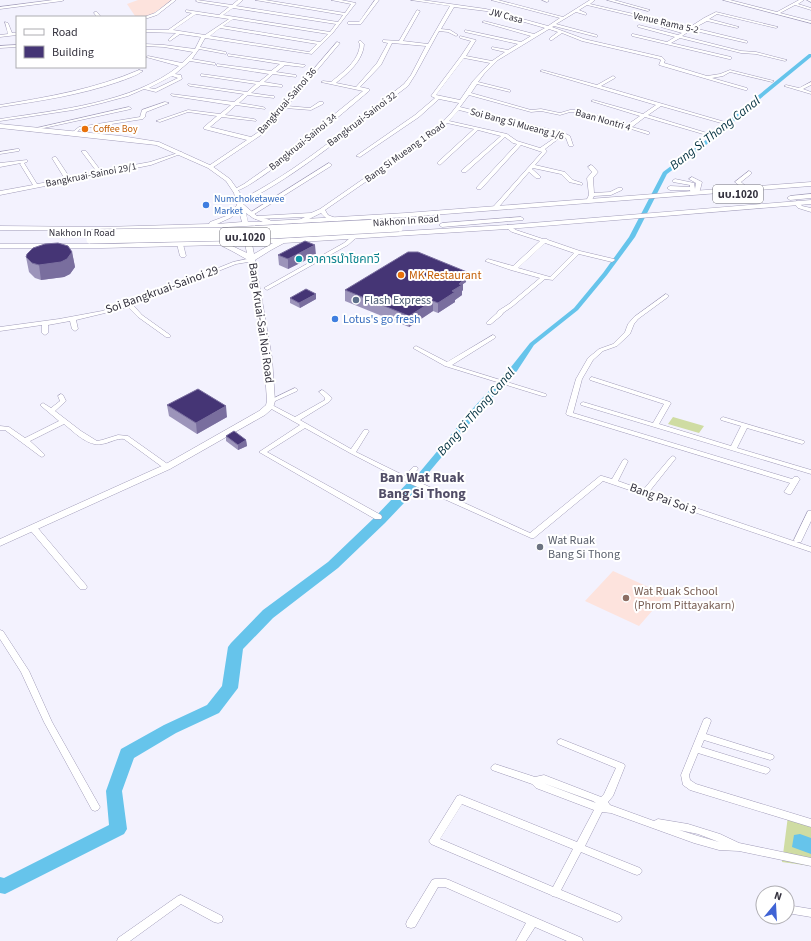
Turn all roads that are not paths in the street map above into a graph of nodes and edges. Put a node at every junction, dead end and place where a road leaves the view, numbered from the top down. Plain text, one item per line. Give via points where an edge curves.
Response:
1 (62, 0) edge
2 (174, 0) edge
3 (241, 0) edge
4 (257, 0) edge
5 (333, 0) edge
6 (377, 0) edge
7 (413, 0) edge
8 (493, 0) edge
9 (521, 0) edge
10 (593, 0) edge
11 (609, 0) edge
12 (724, 0) edge
13 (802, 0) edge
14 (198, 1) edge
15 (513, 4) junction
16 (586, 4) junction
17 (794, 4) junction
18 (453, 5) junction
19 (232, 6) junction
20 (0, 8) edge
21 (811, 9) edge
22 (187, 10) dead end
23 (575, 10) junction
24 (648, 10) dead end
25 (196, 12) junction
26 (418, 12) dead end
27 (346, 14) junction
28 (585, 14) dead end
29 (220, 16) junction
30 (811, 17) edge
31 (146, 18) edge
32 (232, 18) junction
33 (562, 18) junction
34 (705, 19) junction
35 (484, 22) dead end
36 (811, 22) edge
37 (6, 23) dead end
38 (339, 23) junction
39 (349, 23) dead end
40 (219, 27) junction
41 (548, 27) junction
42 (737, 27) dead end
43 (776, 27) dead end
44 (174, 28) junction
45 (690, 28) junction
46 (438, 30) junction
47 (146, 31) edge
48 (169, 31) junction
49 (466, 31) dead end
50 (561, 32) junction
51 (684, 32) junction
52 (179, 33) junction
53 (331, 33) junction
54 (16, 34) edge
55 (211, 34) junction
56 (633, 34) dead end
57 (10, 35) junction
58 (456, 35) dead end
59 (534, 35) junction
60 (0, 36) edge
61 (596, 36) dead end
62 (678, 36) junction
63 (204, 37) junction
64 (461, 37) dead end
65 (551, 38) dead end
66 (170, 40) dead end
67 (583, 40) junction
68 (384, 41) dead end
69 (360, 42) dead end
70 (401, 42) junction
71 (746, 42) dead end
72 (321, 43) junction
73 (338, 43) dead end
74 (520, 43) junction
75 (668, 43) junction
76 (390, 44) dead end
77 (578, 44) dead end
78 (146, 45) edge
79 (429, 45) junction
80 (16, 46) edge
81 (0, 48) edge
82 (494, 48) dead end
83 (197, 50) junction
84 (507, 51) junction
85 (224, 53) dead end
86 (230, 55) dead end
87 (148, 57) dead end
88 (462, 57) junction
89 (729, 58) dead end
90 (189, 60) junction
91 (785, 60) dead end
92 (493, 62) junction
93 (284, 63) junction
94 (213, 64) dead end
95 (183, 65) junction
96 (220, 65) dead end
97 (303, 66) dead end
98 (140, 71) dead end
99 (542, 72) dead end
100 (273, 73) junction
101 (171, 74) junction
102 (203, 75) dead end
103 (294, 76) dead end
104 (706, 76) junction
105 (613, 77) dead end
106 (772, 81) dead end
107 (323, 82) dead end
108 (475, 82) junction
109 (261, 83) junction
110 (333, 83) junction
111 (811, 83) edge
112 (190, 85) dead end
113 (280, 86) dead end
114 (786, 86) dead end
115 (597, 87) junction
116 (144, 88) junction
117 (358, 88) junction
118 (744, 89) dead end
119 (799, 90) junction
120 (508, 91) dead end
121 (249, 94) junction
122 (467, 94) junction
123 (811, 94) edge
124 (173, 95) dead end
125 (272, 97) dead end
126 (438, 97) junction
127 (593, 101) dead end
128 (462, 102) junction
129 (167, 103) dead end
130 (321, 103) dead end
131 (235, 104) junction
132 (86, 105) junction
133 (659, 105) junction
134 (0, 106) edge
135 (284, 107) junction
136 (129, 108) dead end
137 (262, 108) dead end
138 (458, 108) junction
139 (62, 110) junction
140 (95, 114) dead end
141 (222, 116) junction
142 (644, 116) junction
143 (0, 120) edge
144 (69, 120) dead end
145 (254, 120) dead end
146 (158, 121) dead end
147 (447, 122) junction
148 (723, 122) dead end
149 (0, 126) edge
150 (628, 127) junction
151 (477, 128) junction
152 (30, 130) junction
153 (647, 133) dead end
154 (705, 133) dead end
155 (72, 134) junction
156 (505, 135) junction
157 (560, 136) dead end
158 (249, 140) junction
159 (521, 143) junction
160 (571, 145) dead end
161 (17, 150) dead end
162 (543, 150) junction
163 (84, 152) dead end
164 (0, 153) edge
165 (181, 153) junction
166 (358, 156) dead end
167 (54, 158) dead end
168 (440, 163) dead end
169 (0, 165) edge
170 (329, 165) dead end
171 (210, 166) junction
172 (591, 167) dead end
173 (531, 168) junction
174 (464, 171) dead end
175 (100, 173) junction
176 (748, 173) dead end
177 (538, 177) dead end
178 (68, 179) junction
179 (692, 179) dead end
180 (675, 181) dead end
181 (580, 184) dead end
182 (36, 186) junction
183 (809, 186) edge
184 (479, 188) dead end
185 (670, 188) dead end
186 (620, 189) dead end
187 (746, 189) junction
188 (236, 190) junction
189 (1, 191) edge
190 (694, 192) junction
191 (811, 196) edge
192 (591, 198) junction
193 (666, 198) junction
194 (811, 202) edge
195 (240, 204) junction
196 (797, 204) junction
197 (495, 208) junction
198 (322, 210) junction
199 (811, 210) edge
200 (631, 214) junction
201 (312, 215) junction
202 (254, 216) junction
203 (560, 217) junction
204 (336, 220) junction
205 (300, 222) junction
206 (285, 223) junction
207 (246, 225) junction
208 (398, 225) junction
209 (202, 226) junction
210 (508, 227) junction
211 (482, 228) junction
212 (0, 230) edge
213 (355, 236) junction
214 (91, 237) junction
215 (292, 239) junction
216 (0, 240) edge
217 (545, 240) junction
218 (249, 241) junction
219 (209, 243) junction
220 (180, 244) junction
221 (0, 245) edge
222 (578, 252) junction
223 (183, 256) dead end
224 (252, 259) junction
225 (612, 260) dead end
226 (488, 261) dead end
227 (513, 269) junction
228 (543, 278) junction
229 (267, 288) dead end
230 (666, 296) dead end
231 (129, 304) junction
232 (73, 319) junction
233 (45, 323) junction
234 (489, 323) dead end
235 (0, 329) edge
236 (75, 329) dead end
237 (45, 333) dead end
238 (168, 336) dead end
239 (493, 336) dead end
240 (416, 348) dead end
241 (447, 365) junction
242 (592, 379) dead end
243 (295, 390) dead end
244 (322, 392) dead end
245 (544, 395) dead end
246 (60, 396) dead end
247 (270, 404) junction
248 (583, 404) dead end
249 (43, 405) dead end
250 (52, 411) junction
251 (723, 419) dead end
252 (295, 420) junction
253 (65, 421) junction
254 (305, 425) junction
255 (655, 425) junction
256 (745, 425) junction
257 (0, 428) edge
258 (366, 431) dead end
259 (25, 441) junction
260 (802, 442) dead end
261 (733, 448) junction
262 (352, 452) junction
263 (42, 455) dead end
264 (674, 458) dead end
265 (625, 461) dead end
266 (167, 467) junction
267 (416, 469) dead end
268 (811, 472) edge
269 (407, 480) junction
270 (614, 480) junction
271 (645, 492) junction
272 (788, 492) dead end
273 (811, 513) edge
274 (378, 517) dead end
275 (33, 528) junction
276 (798, 540) dead end
277 (0, 543) edge
278 (811, 550) edge
279 (83, 587) dead end
280 (0, 633) edge
281 (707, 721) dead end
282 (701, 736) junction
283 (561, 742) dead end
284 (695, 749) junction
285 (770, 757) dead end
286 (495, 768) dead end
287 (766, 770) dead end
288 (601, 805) junction
289 (95, 806) dead end
290 (811, 822) edge
291 (578, 847) junction
292 (811, 862) edge
293 (637, 871) dead end
294 (555, 893) junction
295 (795, 910) edge
296 (811, 913) edge
297 (617, 918) dead end
298 (218, 919) dead end
299 (532, 922) junction
300 (411, 924) dead end
301 (122, 941) edge
302 (521, 941) edge
303 (578, 941) edge

1 - 20 street
2 - 31 street via 156,14
3 - 19 street
4 - 27 street
5 - 27 street via 354,3
6 - 39 street via 360,23
7 - 18 street, JW Casa
8 - 15 street
9 - 15 street
10 - 16 street, Bang Si Mueang 1 Road
11 - 24 street
12 - 36 street
13 - 17 street
14 - 19 street
15 - 33 street
16 - 23 street, Bang Si Mueang 1 Road
16 - 45 street, Venue Rama 5-2
17 - 21 street
17 - 30 street via 781,11
18 - 41 street, JW Casa via 502,14
18 - 46 street, Bangkruai-Sainoi 32
19 - 29 street
19 - 38 street
22 - 25 street
23 - 28 street
23 - 33 street, Bang Si Mueang 1 Road
25 - 29 street
25 - 44 street
26 - 70 street
27 - 38 street
29 - 32 street
32 - 40 street
32 - 53 street
33 - 41 street, Bang Si Mueang 1 Road
34 - 42 street
34 - 43 street via 718,14
34 - 45 street
35 - 59 street
37 - 57 street
38 - 53 street
40 - 55 street
40 - 72 street
41 - 50 street
41 - 59 street, Bang Si Mueang 1 Road
41 - 61 street
44 - 48 street
44 - 55 street
45 - 51 street
45 - 71 street, Venue Rama 5-2
46 - 58 street
46 - 79 street, Bangkruai-Sainoi 32
47 - 48 street
48 - 52 street
49 - 74 street
50 - 65 street
50 - 67 street
51 - 62 street
51 - 62 street via 640,24
52 - 63 street
52 - 66 street
53 - 72 street
54 - 57 street
55 - 63 street
56 - 75 street
57 - 60 street
59 - 74 street, Bang Si Mueang 1 Road
62 - 75 street
62 - 91 street
63 - 72 street via 307,53 312,53
63 - 83 street
64 - 88 street via 474,40
67 - 77 street
67 - 104 street via 662,59 661,64
68 - 70 street
69 - 110 street via 362,49 353,65
70 - 79 street
73 - 135 street, Bangkruai-Sainoi 36
74 - 84 street, Bang Si Mueang 1 Road
75 - 89 street
76 - 117 street via 379,64
78 - 83 street
79 - 195 street, Bangkruai-Sainoi 32 via 411,78 395,94 299,166
80 - 81 street
82 - 84 street
83 - 85 street
83 - 90 street
84 - 92 street, Bang Si Mueang 1 Road
86 - 93 street
87 - 95 street
88 - 92 street
88 - 126 street via 433,93 433,96
90 - 94 street
90 - 95 street
92 - 108 street, Bang Si Mueang 1 Road
93 - 97 street
93 - 100 street
95 - 101 street
96 - 100 street
98 - 134 street via 120,80
99 - 115 street
100 - 103 street
100 - 109 street
101 - 116 street
101 - 116 street via 180,78 156,91
102 - 109 street
104 - 106 street via 732,71
104 - 118 street
105 - 115 street
107 - 110 street
108 - 120 street
108 - 122 street, Bang Si Mueang 1 Road
109 - 113 street
109 - 121 street
110 - 117 street
111 - 119 street
112 - 121 street
114 - 119 street
115 - 133 street
116 - 132 street
117 - 188 street, Bangkruai-Sainoi 34 via 367,89 280,161
119 - 123 street
121 - 125 street
121 - 131 street
122 - 128 street, Bang Si Mueang 1 Road
122 - 150 street, Baan Nontri 4 via 531,111 541,110 560,114 578,111
124 - 131 street
126 - 128 street
126 - 166 street via 417,116
127 - 142 street
128 - 138 street, Bang Si Mueang 1 Road
129 - 155 street via 144,111 141,118 78,128
130 - 135 street via 311,109
131 - 137 street
131 - 141 street
132 - 139 street
132 - 140 street
133 - 142 street
133 - 148 street
135 - 158 street, Bangkruai-Sainoi 36 via 262,132
136 - 152 street
138 - 147 street, Bang Si Mueang 1 Road
138 - 160 street, Soi Bang Si Mueang 1/6 via 562,134 568,137
139 - 143 street
139 - 144 street
141 - 145 street
141 - 146 street via 185,111
141 - 158 street via 206,130 210,133
142 - 150 street
142 - 154 street
147 - 151 street
147 - 198 street, Bang Si Mueang 1 Road
149 - 152 main road, Bang Kruai-Sai Noi Road
150 - 153 street, Baan Nontri 4
151 - 156 street
151 - 168 street
152 - 155 main road, Bang Kruai-Sai Noi Road
155 - 165 main road, Bang Kruai-Sai Noi Road via 148,141
156 - 159 street
156 - 174 street
157 - 162 street
158 - 171 street, Bangkruai-Sainoi 36
159 - 162 street
159 - 184 street
161 - 164 street
162 - 173 street via 544,154
163 - 175 street
165 - 171 main road, Bang Kruai-Sai Noi Road
165 - 175 street, Bangkruai-Sainoi 29/1 via 151,163
167 - 178 street
169 - 182 street via 24,162
170 - 202 street
171 - 188 main road, Bang Kruai-Sai Noi Road
172 - 192 street via 595,171 590,178
173 - 177 street
173 - 181 street via 563,173 571,181
173 - 197 street
175 - 178 street, Bangkruai-Sainoi 29/1
176 - 187 street via 738,182
178 - 182 street, Bangkruai-Sainoi 29/1
179 - 190 street via 699,182
180 - 190 street via 692,184
182 - 189 street, Bangkruai-Sainoi 29/1
183 - 187 main road, Nakhon In Road / นบ.1020
183 - 193 main road, Nakhon In Road / นบ.1020 via 760,193
185 - 190 street
186 - 192 street
187 - 190 main road, Nakhon In Road / นบ.1020
188 - 195 main road, Bang Kruai-Sai Noi Road
190 - 193 main road, Nakhon In Road / นบ.1020
191 - 200 main road, Nakhon In Road / นบ.1020 via 665,208
192 - 193 main road, Nakhon In Road / นบ.1020
192 - 197 main road, Nakhon In Road / นบ.1020
193 - 208 main road, Nakhon In Road / นบ.1020
194 - 196 main road, Nakhon In Road / นบ.1020
195 - 202 main road
195 - 207 main road, Bang Kruai-Sai Noi Road
195 - 209 main road via 224,219
196 - 199 street
196 - 200 main road, Nakhon In Road / นบ.1020 via 652,215
197 - 204 main road, Nakhon In Road / นบ.1020
198 - 201 street, Bang Si Mueang 1 Road
198 - 204 street via 326,216
200 - 203 main road, Nakhon In Road / นบ.1020
200 - 210 main road, Nakhon In Road / นบ.1020
201 - 202 street
201 - 205 street, Bang Si Mueang 1 Road
202 - 206 main road
203 - 208 main road, Nakhon In Road / นบ.1020
203 - 211 main road
204 - 205 main road, Nakhon In Road / นบ.1020
205 - 206 main road, Nakhon In Road / นบ.1020
206 - 207 main road, Nakhon In Road / นบ.1020
206 - 215 main road via 272,233 278,237
207 - 209 main road, Nakhon In Road / นบ.1020
207 - 218 main road, Bang Kruai-Sai Noi Road
208 - 214 main road, Nakhon In Road / นบ.1020, bridge via 236,237
209 - 212 main road, Nakhon In Road / นบ.1020
209 - 219 main road via 215,229 220,234
210 - 211 main road, Nakhon In Road / นบ.1020
210 - 217 street
211 - 213 main road, Nakhon In Road / นบ.1020
212 - 214 main road, Nakhon In Road / นบ.1020
213 - 215 main road, Nakhon In Road / นบ.1020
213 - 229 street via 346,244
214 - 216 main road, Nakhon In Road / นบ.1020
215 - 218 main road, Nakhon In Road / นบ.1020
215 - 224 main road via 268,248
217 - 222 street
217 - 227 street
218 - 219 main road, Nakhon In Road / นบ.1020
218 - 224 main road, Bang Kruai-Sai Noi Road
219 - 220 main road, Nakhon In Road / นบ.1020
219 - 224 main road via 235,248
220 - 221 main road, Nakhon In Road / นบ.1020
220 - 223 street
222 - 225 street
222 - 228 street via 552,278
224 - 231 street, Soi Bangkruai-Sainoi 29 via 235,263
224 - 247 main road, Bang Kruai-Sai Noi Road via 268,358
226 - 227 street
227 - 228 street
228 - 234 street
230 - 272 street via 636,318 628,333 615,345 601,350 590,359 579,379 569,414 795,480
231 - 232 street, Soi Bangkruai-Sainoi 29
231 - 238 street via 140,316
232 - 233 street, Soi Bangkruai-Sainoi 29
232 - 236 street
233 - 235 street, Soi Bangkruai-Sainoi 29
233 - 237 street
239 - 241 street
240 - 241 street
241 - 245 street
242 - 255 street via 668,403
243 - 247 street
244 - 252 street via 329,398 327,401
246 - 250 street via 63,401
247 - 252 street
247 - 266 main road via 262,413
248 - 255 street
249 - 250 street
250 - 253 street
251 - 256 street
252 - 254 street
253 - 259 street
253 - 266 street via 94,443 126,437
254 - 262 street
254 - 274 street via 262,452
255 - 261 street
256 - 260 street
256 - 261 street
257 - 259 street via 8,428
258 - 262 street
259 - 263 street
261 - 268 street
262 - 269 street
264 - 271 street
265 - 270 street
266 - 275 main road
267 - 269 street
269 - 270 street, Bang Pai Soi 3 via 531,536 602,478
270 - 271 street, Bang Pai Soi 3
271 - 278 street, Bang Pai Soi 3
273 - 276 street
275 - 277 main road
275 - 279 street
280 - 289 street via 25,671 48,722
281 - 282 street
282 - 284 street
282 - 285 street
283 - 288 street via 621,766 608,796
284 - 287 street
284 - 290 street via 685,775 686,782 693,787
286 - 288 street
288 - 291 street
288 - 292 street via 697,840
291 - 293 street
291 - 294 street
291 - 294 street via 460,799 434,841
294 - 297 street
295 - 296 street
298 - 301 street via 181,899
299 - 300 street via 439,882 435,883
299 - 302 street
299 - 303 street

